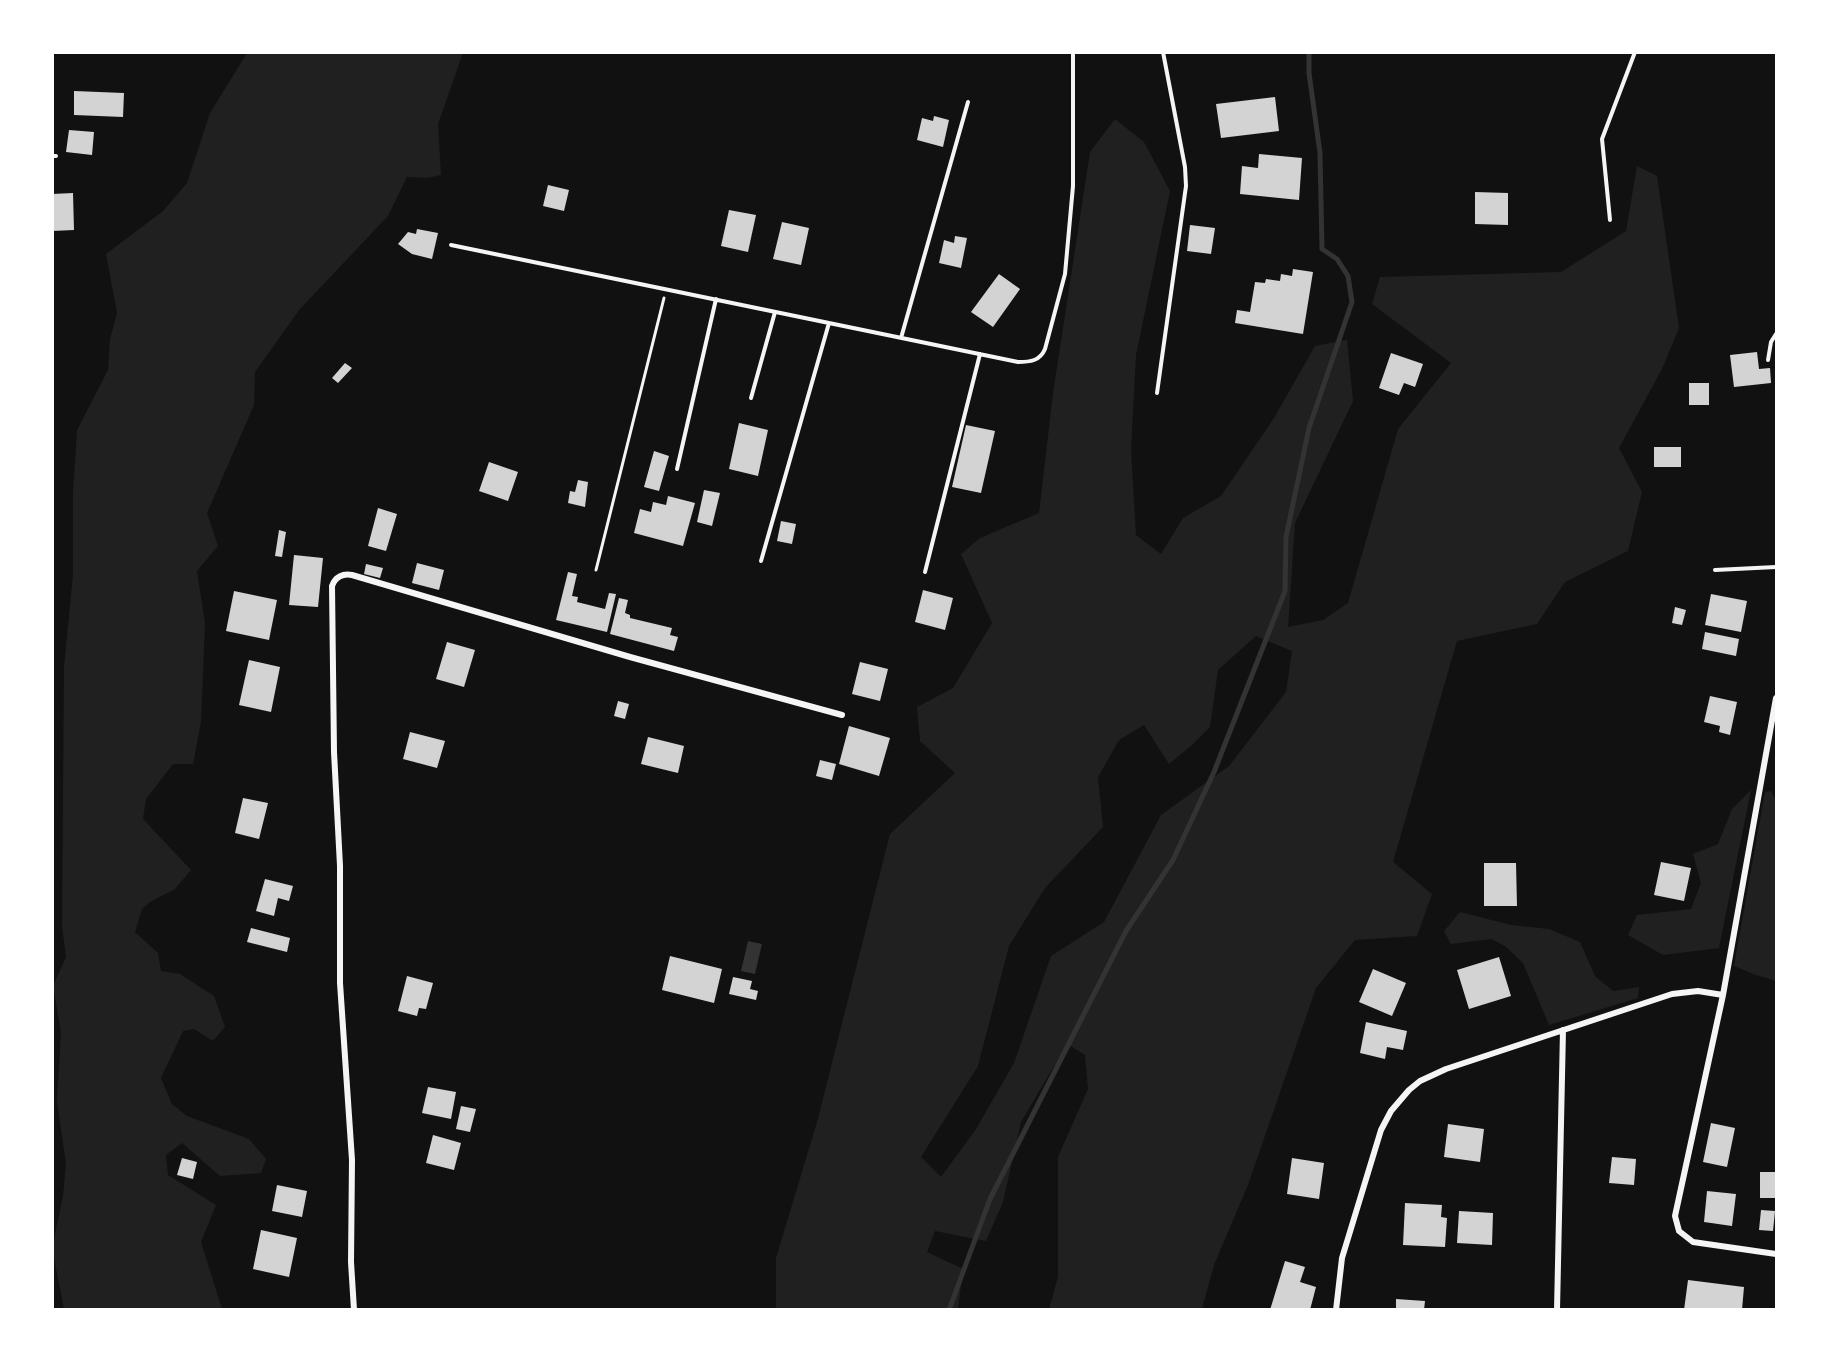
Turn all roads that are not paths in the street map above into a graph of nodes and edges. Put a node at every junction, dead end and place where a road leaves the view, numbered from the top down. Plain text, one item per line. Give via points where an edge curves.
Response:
1 (1073, 52) edge
2 (1163, 52) edge
3 (1635, 52) edge
4 (968, 102) dead end
5 (1610, 220) dead end
6 (451, 245) dead end
7 (716, 300) junction
8 (775, 312) junction
9 (829, 323) junction
10 (1776, 334) edge
11 (901, 338) junction
12 (980, 354) junction
13 (1768, 360) dead end
14 (1157, 393) dead end
15 (751, 398) dead end
16 (677, 469) dead end
17 (761, 561) dead end
18 (1776, 567) edge
19 (1715, 570) dead end
20 (925, 572) dead end
21 (1776, 698) edge
22 (842, 715) dead end
23 (1723, 995) junction
24 (1563, 1030) junction
25 (1776, 1254) edge
26 (354, 1310) edge
27 (1336, 1310) edge
28 (1557, 1310) edge

1 - 12 lane via 1073,186 1065,274 1045,349 1039,358 1025,362
2 - 14 lane via 1186,186
3 - 5 lane via 1602,139
4 - 11 lane
6 - 7 lane
7 - 8 lane
7 - 16 lane
8 - 9 lane
8 - 15 lane
9 - 11 lane
9 - 17 lane
10 - 13 lane
11 - 12 lane
12 - 20 lane
18 - 19 lane
21 - 23 street
22 - 26 street via 352,575 342,575 334,581 340,982 352,1160
23 - 24 street via 1678,993
23 - 25 street via 1676,1224 1693,1242
24 - 27 street via 1435,1073 1399,1100 1377,1139 1342,1258
24 - 28 street

